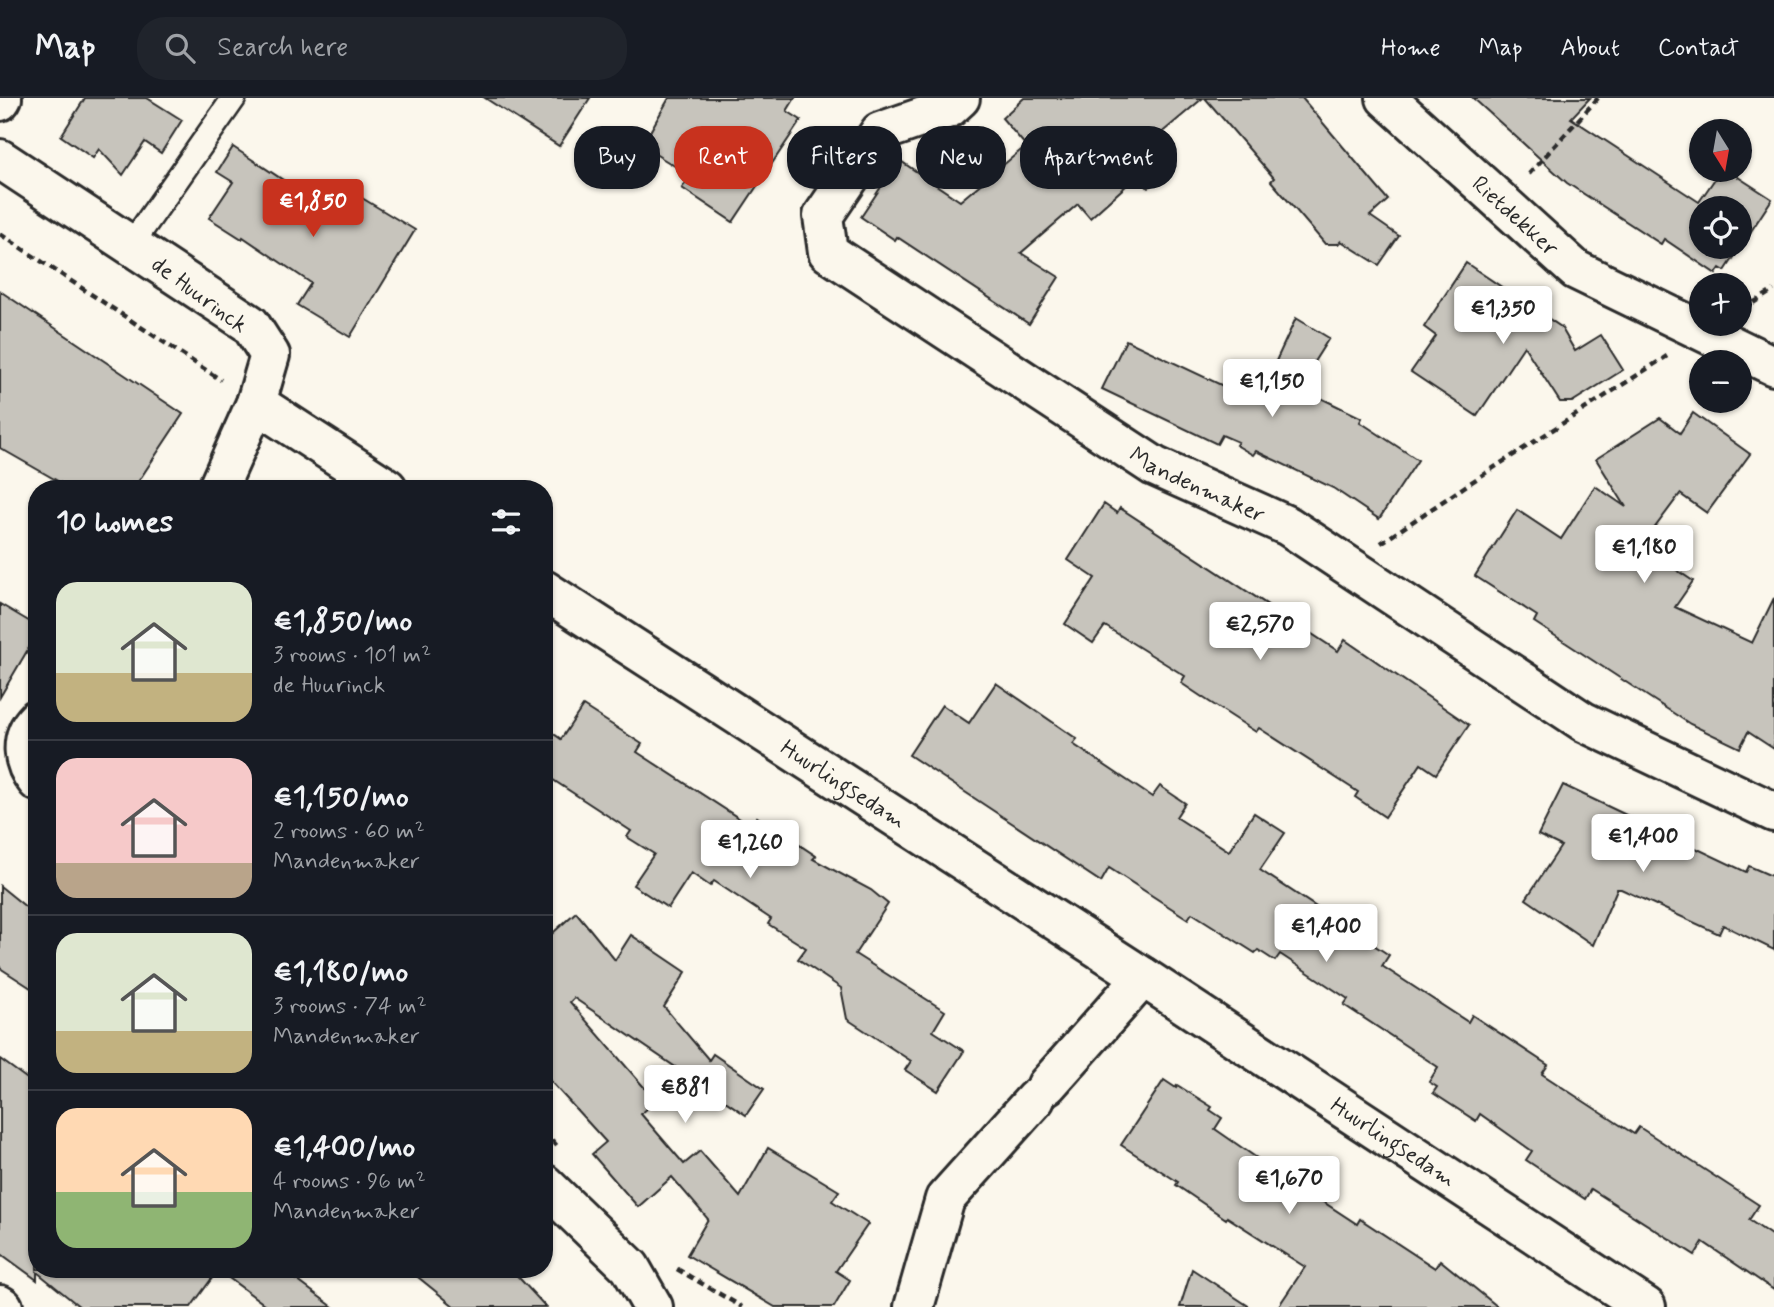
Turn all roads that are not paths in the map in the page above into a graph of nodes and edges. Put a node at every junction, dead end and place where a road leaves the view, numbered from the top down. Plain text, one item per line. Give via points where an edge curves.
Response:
1 (234, 98) edge
2 (960, 98) edge
3 (1387, 98) edge
4 (0, 159) edge
5 (131, 245) junction
6 (1774, 366) edge
7 (256, 403) junction
8 (222, 480) edge
9 (375, 480) edge
10 (553, 596) edge
11 (28, 733) edge
12 (28, 770) edge
13 (1774, 812) edge
14 (1143, 977) junction
15 (553, 1193) edge
16 (653, 1307) edge
17 (914, 1307) edge
18 (1646, 1307) edge

1 - 5 lane
2 - 13 street, Mandenmaker via 949,108 880,132 823,216 828,252 1154,466 1288,526 1584,722
3 - 6 street, Rietdekker via 1576,270
4 - 5 street, de Huurinck
5 - 7 street, de Huurinck via 250,324 270,355
7 - 8 street, de Huurinck
7 - 9 street
10 - 14 street, Huurlingsedam
11 - 12 street via 23,746
14 - 17 street via 945,1199
14 - 18 street, Huurlingsedam
15 - 16 street via 630,1267

